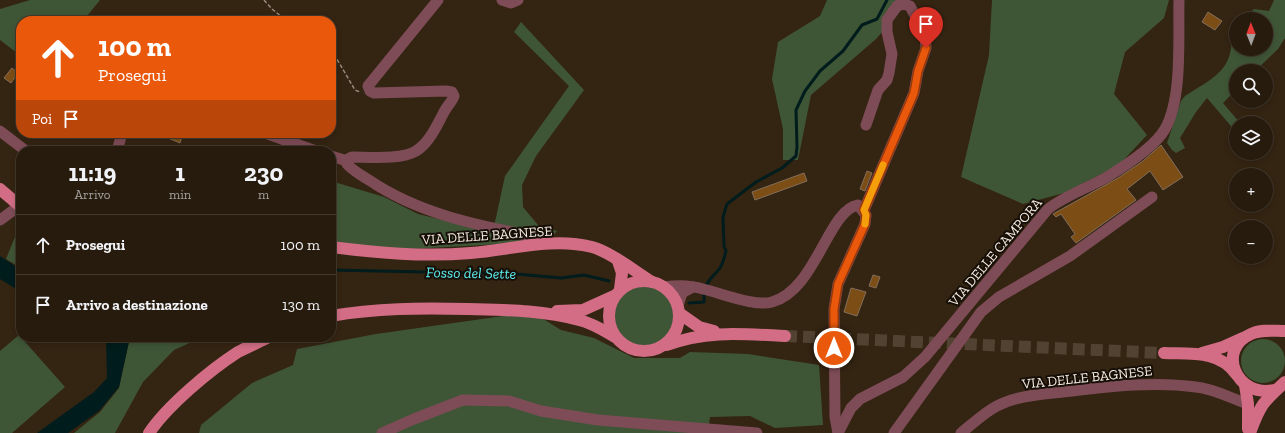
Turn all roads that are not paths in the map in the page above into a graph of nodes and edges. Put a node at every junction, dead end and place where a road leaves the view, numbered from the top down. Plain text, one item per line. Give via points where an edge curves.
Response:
1 (438, 0) edge
2 (502, 0) edge
3 (518, 0) edge
4 (1179, 0) edge
5 (866, 125) dead end
6 (0, 131) edge
7 (279, 138) edge
8 (20, 146) edge
9 (302, 146) edge
10 (336, 158) edge
11 (347, 161) junction
12 (0, 189) edge
13 (1152, 197) dead end
14 (16, 203) edge
15 (16, 210) edge
16 (864, 210) junction
17 (0, 220) edge
18 (537, 244) junction
19 (336, 248) edge
20 (618, 261) junction
21 (652, 282) junction
22 (664, 287) junction
23 (697, 287) junction
24 (617, 293) junction
25 (678, 309) junction
26 (532, 312) junction
27 (336, 315) edge
28 (1265, 331) junction
29 (1285, 331) edge
30 (723, 333) junction
31 (1252, 333) junction
32 (785, 336) tunnel mouth
33 (614, 337) junction
34 (1285, 341) edge
35 (259, 342) edge
36 (664, 346) junction
37 (1164, 353) tunnel mouth
38 (1199, 354) junction
39 (1241, 381) junction
40 (1285, 382) edge
41 (1274, 390) junction
42 (1248, 404) junction
43 (150, 433) edge
44 (382, 433) edge
45 (757, 433) edge
46 (838, 433) edge
47 (894, 433) edge
48 (961, 433) edge
49 (1249, 433) edge

1 - 11 street via 368,86 374,93 446,91 452,92 454,96 435,129 415,152 395,157 352,157
2 - 3 street via 511,3
4 - 46 street, VIA DELLE CAMPORA via 1180,40 1174,102 1166,128 1158,140 1108,176 1048,209 925,357 903,377 860,398 851,408
5 - 16 street via 878,90 887,80 889,73 892,54 887,20 897,6 910,6 925,35 926,48 914,93
6 - 8 street
7 - 9 street
10 - 11 street
11 - 18 street via 351,168 389,194 411,204 469,224 527,235
12 - 14 main road
13 - 47 street via 1070,256 999,297 981,312
15 - 17 street
16 - 23 street via 858,205 846,209 806,276 780,299 761,302
16 - 46 street via 865,224 838,284 834,309 835,416
18 - 19 main road, VIA DELLE BAGNESE via 438,255 389,255
18 - 20 main road, VIA DELLE BAGNESE via 592,246
20 - 21 main road, VIA DELLE BAGNESE
20 - 24 main road via 622,273
21 - 22 main road
21 - 24 main road via 639,281
22 - 23 street
22 - 25 main road via 673,297
23 - 25 street via 682,293
24 - 26 main road via 584,310
24 - 33 main road via 608,314
25 - 30 main road via 699,327
25 - 36 main road via 676,332
26 - 27 main road via 404,308
26 - 33 main road via 578,320 596,326
28 - 29 main road
28 - 31 main road
28 - 34 main road
30 - 32 main road
30 - 36 main road via 698,335
31 - 38 main road via 1230,344
31 - 39 main road via 1237,346 1234,354 1233,363
33 - 36 main road via 621,344 634,350 649,351
35 - 43 main road via 238,352 196,385 156,423
37 - 38 main road
38 - 39 main road via 1219,359 1232,368
39 - 41 main road via 1257,390
39 - 42 main road
40 - 41 main road
41 - 49 main road via 1261,406
42 - 48 street, VIA DELLE BAGNESE via 1212,390 1172,384 1120,386 1007,401
42 - 49 main road
44 - 45 street via 464,400 509,400 541,411 598,420

